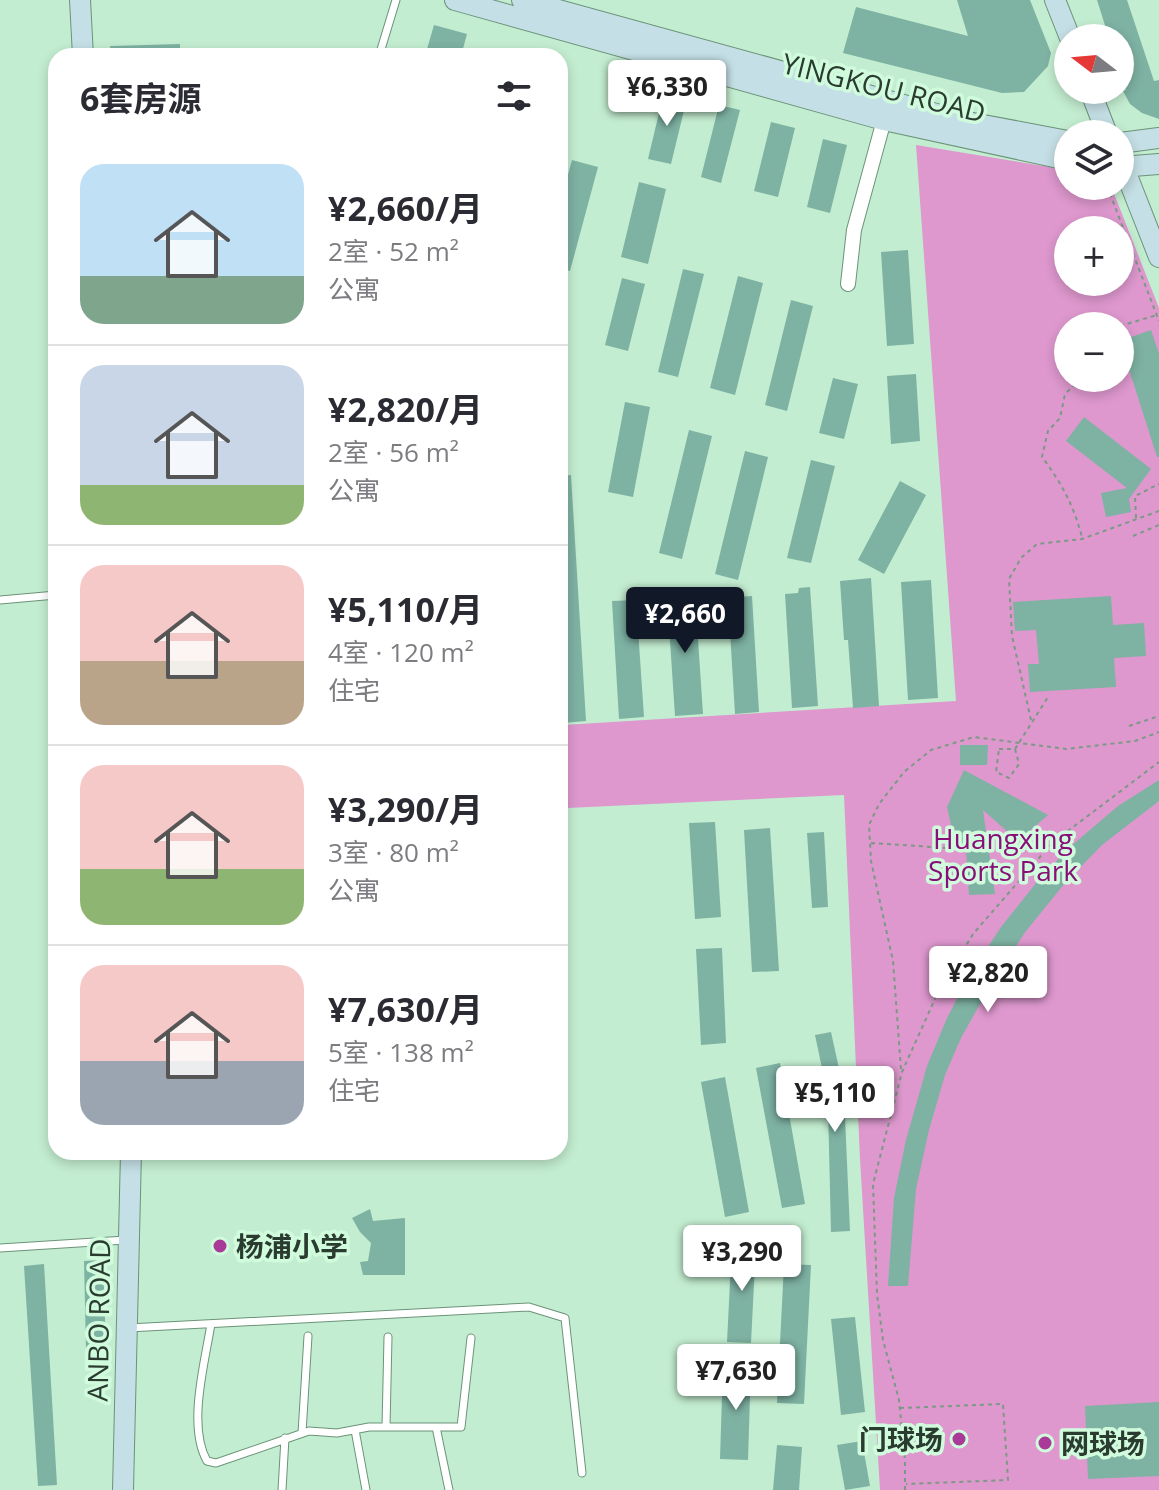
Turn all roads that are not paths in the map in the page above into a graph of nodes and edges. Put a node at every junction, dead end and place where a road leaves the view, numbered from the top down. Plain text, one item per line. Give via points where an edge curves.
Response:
1 (80, 0) edge
2 (396, 0) edge
3 (455, 0) edge
4 (522, 0) edge
5 (1055, 0) edge
6 (1064, 24) edge
7 (83, 48) edge
8 (381, 48) edge
9 (884, 120) junction
10 (1054, 138) edge
11 (1159, 138) edge
12 (1134, 141) edge
13 (1054, 157) edge
14 (1159, 164) edge
15 (1134, 165) edge
16 (1134, 196) edge
17 (1159, 257) edge
18 (848, 284) dead end
19 (48, 596) edge
20 (0, 600) edge
21 (131, 1160) edge
22 (128, 1240) junction
23 (0, 1248) edge
24 (211, 1324) junction
25 (126, 1328) junction
26 (308, 1336) dead end
27 (388, 1337) dead end
28 (471, 1338) dead end
29 (386, 1427) junction
30 (436, 1427) junction
31 (355, 1430) junction
32 (302, 1433) junction
33 (285, 1438) junction
34 (582, 1473) dead end
35 (123, 1490) edge
36 (282, 1490) edge
37 (366, 1490) edge
38 (449, 1490) edge

1 - 7 main road
2 - 8 lane
3 - 9 main road, YINGKOU ROAD
4 - 10 main road, YINGKOU ROAD via 962,121
5 - 6 main road
9 - 13 main road, YINGKOU ROAD
9 - 18 street via 854,230
11 - 12 main road
14 - 15 main road
16 - 17 main road
19 - 20 lane
21 - 22 main road, ANBO ROAD
22 - 23 lane
22 - 25 main road, ANBO ROAD
24 - 25 lane
24 - 33 lane via 198,1411 200,1450 207,1461 237,1457
24 - 34 lane via 529,1307 565,1318
25 - 35 main road, ANBO ROAD
26 - 32 lane
27 - 29 lane
28 - 30 lane via 461,1427
29 - 30 lane
29 - 31 lane
30 - 38 lane
31 - 32 lane
31 - 37 lane
32 - 33 lane
33 - 36 lane

